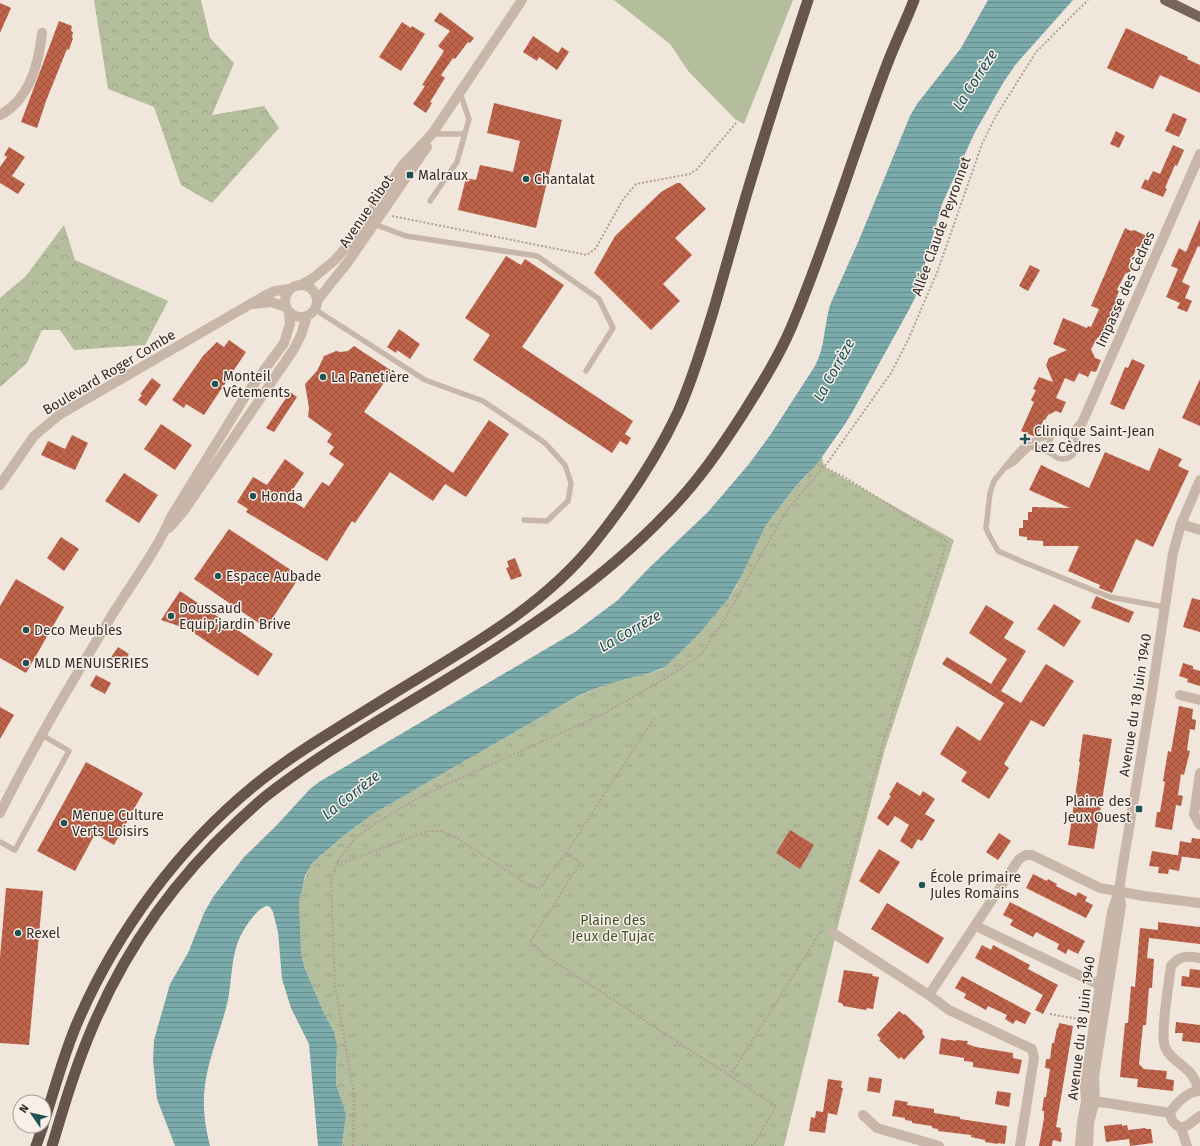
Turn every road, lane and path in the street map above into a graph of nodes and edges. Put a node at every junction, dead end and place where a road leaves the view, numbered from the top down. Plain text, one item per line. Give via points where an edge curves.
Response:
1 (522, 0) edge
2 (808, 0) edge
3 (914, 0) edge
4 (1088, 0) edge
5 (1165, 0) edge
6 (1200, 17) edge
7 (42, 33) dead end
8 (460, 93) junction
9 (0, 115) edge
10 (736, 123) dead end
11 (432, 134) junction
12 (464, 134) junction
13 (1200, 154) edge
14 (430, 201) dead end
15 (381, 214) junction
16 (374, 224) junction
17 (301, 285) junction
18 (290, 289) junction
19 (252, 304) junction
20 (316, 305) junction
21 (287, 310) junction
22 (307, 316) junction
23 (586, 372) dead end
24 (1073, 434) junction
25 (1052, 436) junction
26 (1052, 454) junction
27 (824, 467) junction
28 (1003, 469) junction
29 (1200, 480) edge
30 (0, 485) edge
31 (524, 520) dead end
32 (1181, 524) junction
33 (1200, 530) edge
34 (164, 534) junction
35 (1165, 607) junction
36 (1180, 695) dead end
37 (1200, 700) edge
38 (654, 718) dead end
39 (42, 735) junction
40 (1200, 773) edge
41 (0, 813) edge
42 (1200, 825) edge
43 (0, 842) edge
44 (566, 853) junction
45 (338, 862) junction
46 (1119, 891) junction
47 (1200, 903) edge
48 (976, 926) junction
49 (833, 933) junction
50 (1200, 958) edge
51 (1100, 985) junction
52 (929, 996) junction
53 (1050, 1014) dead end
54 (1095, 1022) junction
55 (730, 1076) junction
56 (1199, 1090) edge
57 (52, 1098) edge
58 (1091, 1102) junction
59 (1170, 1113) junction
60 (863, 1115) dead end
61 (1200, 1116) edge
62 (1180, 1128) junction
63 (40, 1134) edge
64 (36, 1146) edge
65 (52, 1146) edge
66 (353, 1146) edge
67 (753, 1146) edge
68 (939, 1146) edge
69 (1020, 1146) edge
70 (1080, 1146) edge
71 (1088, 1146) edge
72 (1187, 1146) edge

1 - 8 street, Avenue Ribot
2 - 57 highway via 775,100 702,347 678,410 657,452 629,496 592,545 540,596 501,627 289,760 254,786 184,854 120,939 96,983 77,1023
3 - 65 highway via 888,62 834,217 790,330 762,384 699,476 669,512 609,569 588,585 502,645 362,730 295,775 264,798 224,834 172,890 126,959 80,1059
4 - 27 path, Allée Claude Peyronnet via 1036,52 996,116 982,144 938,270 908,340 891,373
5 - 6 main road
7 - 9 street via 40,50 26,89 17,102
8 - 11 street, Avenue Ribot
8 - 12 lane via 469,119
10 - 15 path via 690,174 636,184 622,201 596,248 587,255
11 - 12 lane
11 - 15 street, Avenue Ribot via 425,150
11 - 17 street, Avenue Ribot via 402,166 350,243 335,260
12 - 14 lane via 457,162
13 - 24 street, Impasse des Cèdres via 1082,423
15 - 16 street, Avenue Ribot
16 - 20 street, Avenue Ribot
16 - 23 lane via 406,236 537,256 599,299 613,328
17 - 18 street
17 - 20 street via 313,290
18 - 19 street, Boulevard Roger Combe via 275,290
18 - 21 street via 286,294
19 - 21 street, Boulevard Roger Combe via 271,302
19 - 30 street, Boulevard Roger Combe via 59,415 34,436
20 - 22 street
20 - 31 lane via 319,312 425,380 483,401 545,443 564,465 571,483 568,501 547,521
21 - 22 street via 294,316
21 - 34 street via 290,324 284,343 246,395 171,517
22 - 34 street via 302,335 290,356 183,512
24 - 25 lane via 1060,431
24 - 26 lane via 1077,447 1073,455 1064,459
25 - 26 lane via 1049,445
25 - 28 lane via 1027,442
26 - 28 lane via 1036,447 1029,448 1015,462
27 - 45 path, Allée Claude Peyronnet via 787,510 732,607 700,656 601,715 421,796 355,838
27 - 49 path via 846,478 947,542 883,743
28 - 35 lane via 994,481 990,493 986,528 998,550 1110,597
29 - 32 street, Avenue du 18 Juin 1940
32 - 33 street
32 - 35 street, Avenue du 18 Juin 1940 via 1173,553
34 - 39 street via 114,612
35 - 46 street, Avenue du 18 Juin 1940
36 - 37 street
38 - 44 path
39 - 41 street
39 - 43 lane via 69,751 15,850
40 - 42 street via 1194,814
44 - 45 path via 540,888 533,888 459,839 442,831 427,831 348,861
44 - 55 path via 580,863 530,942 549,958
45 - 66 path, Allée Claude Peyronnet via 331,882 335,987 354,1094
46 - 47 street
46 - 48 street via 1100,888 1032,855 1026,855 1019,859
46 - 51 street, Avenue du 18 Juin 1940 via 1114,905
46 - 58 street, Avenue du 18 Juin 1940 via 1121,906
48 - 51 street
48 - 52 street
49 - 52 street
49 - 55 path via 821,931
50 - 56 street via 1187,956 1171,966 1163,1033 1165,1046 1190,1073
51 - 54 street, Avenue du 18 Juin 1940
52 - 69 street via 949,1010 1032,1049 1034,1058
53 - 54 path
54 - 58 street, Avenue du 18 Juin 1940 via 1085,1085
55 - 67 path via 776,1106
56 - 59 street via 1173,1106
58 - 59 street
58 - 70 street, Avenue du 18 Juin 1940 via 1082,1122
58 - 71 street, Avenue du 18 Juin 1940
59 - 62 street via 1174,1125
60 - 68 street via 877,1128
61 - 62 street
62 - 72 street
63 - 64 highway

